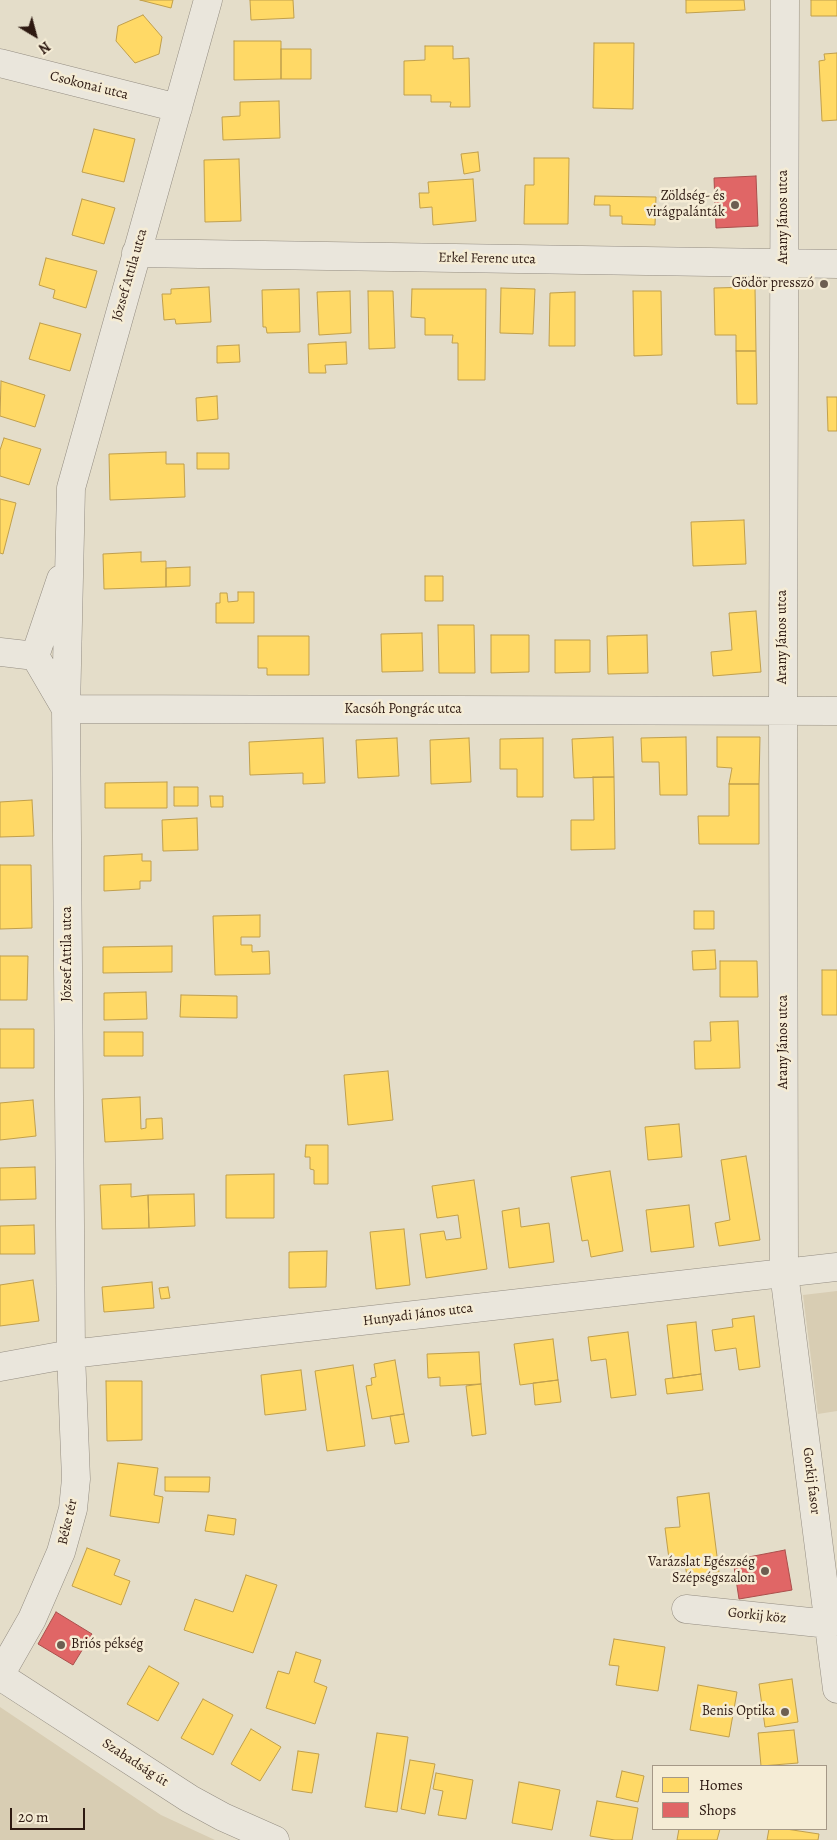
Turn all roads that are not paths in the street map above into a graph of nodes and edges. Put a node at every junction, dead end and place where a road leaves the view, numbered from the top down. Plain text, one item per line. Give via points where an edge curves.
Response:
1 (208, 0) edge
2 (785, 0) edge
3 (0, 63) edge
4 (178, 108) junction
5 (136, 253) junction
6 (784, 263) junction
7 (837, 264) edge
8 (69, 554) junction
9 (0, 652) edge
10 (35, 656) junction
11 (66, 709) junction
12 (783, 711) junction
13 (837, 711) edge
14 (837, 1267) edge
15 (784, 1273) junction
16 (71, 1354) junction
17 (0, 1367) edge
18 (686, 1608) dead end
19 (829, 1624) junction
20 (0, 1675) edge
21 (837, 1689) edge
22 (274, 1840) edge

1 - 4 street, József Attila utca
2 - 6 street, Arany János utca
3 - 4 street, Csokonai utca
4 - 5 street, József Attila utca
5 - 6 street, Erkel Ferenc utca
5 - 8 street, József Attila utca via 71,488
6 - 7 street, Erkel Ferenc utca
6 - 12 street, Arany János utca
8 - 10 street, József Attila utca
8 - 11 street, József Attila utca
9 - 10 street
10 - 11 street
11 - 12 street, Kacsóh Pongrác utca
11 - 16 street, József Attila utca
12 - 13 street, Kacsóh Pongrác utca
12 - 15 street, Arany János utca
14 - 15 street, Hunyadi János utca
15 - 16 street, Hunyadi János utca
15 - 19 street, Gorkij fasor
16 - 17 street, Hunyadi János utca
16 - 20 street, Béke tér via 76,1462 73,1509 61,1552 32,1618
18 - 19 street, Gorkij köz
19 - 21 street, Gorkij fasor
20 - 22 street, Szabadság út via 190,1798

